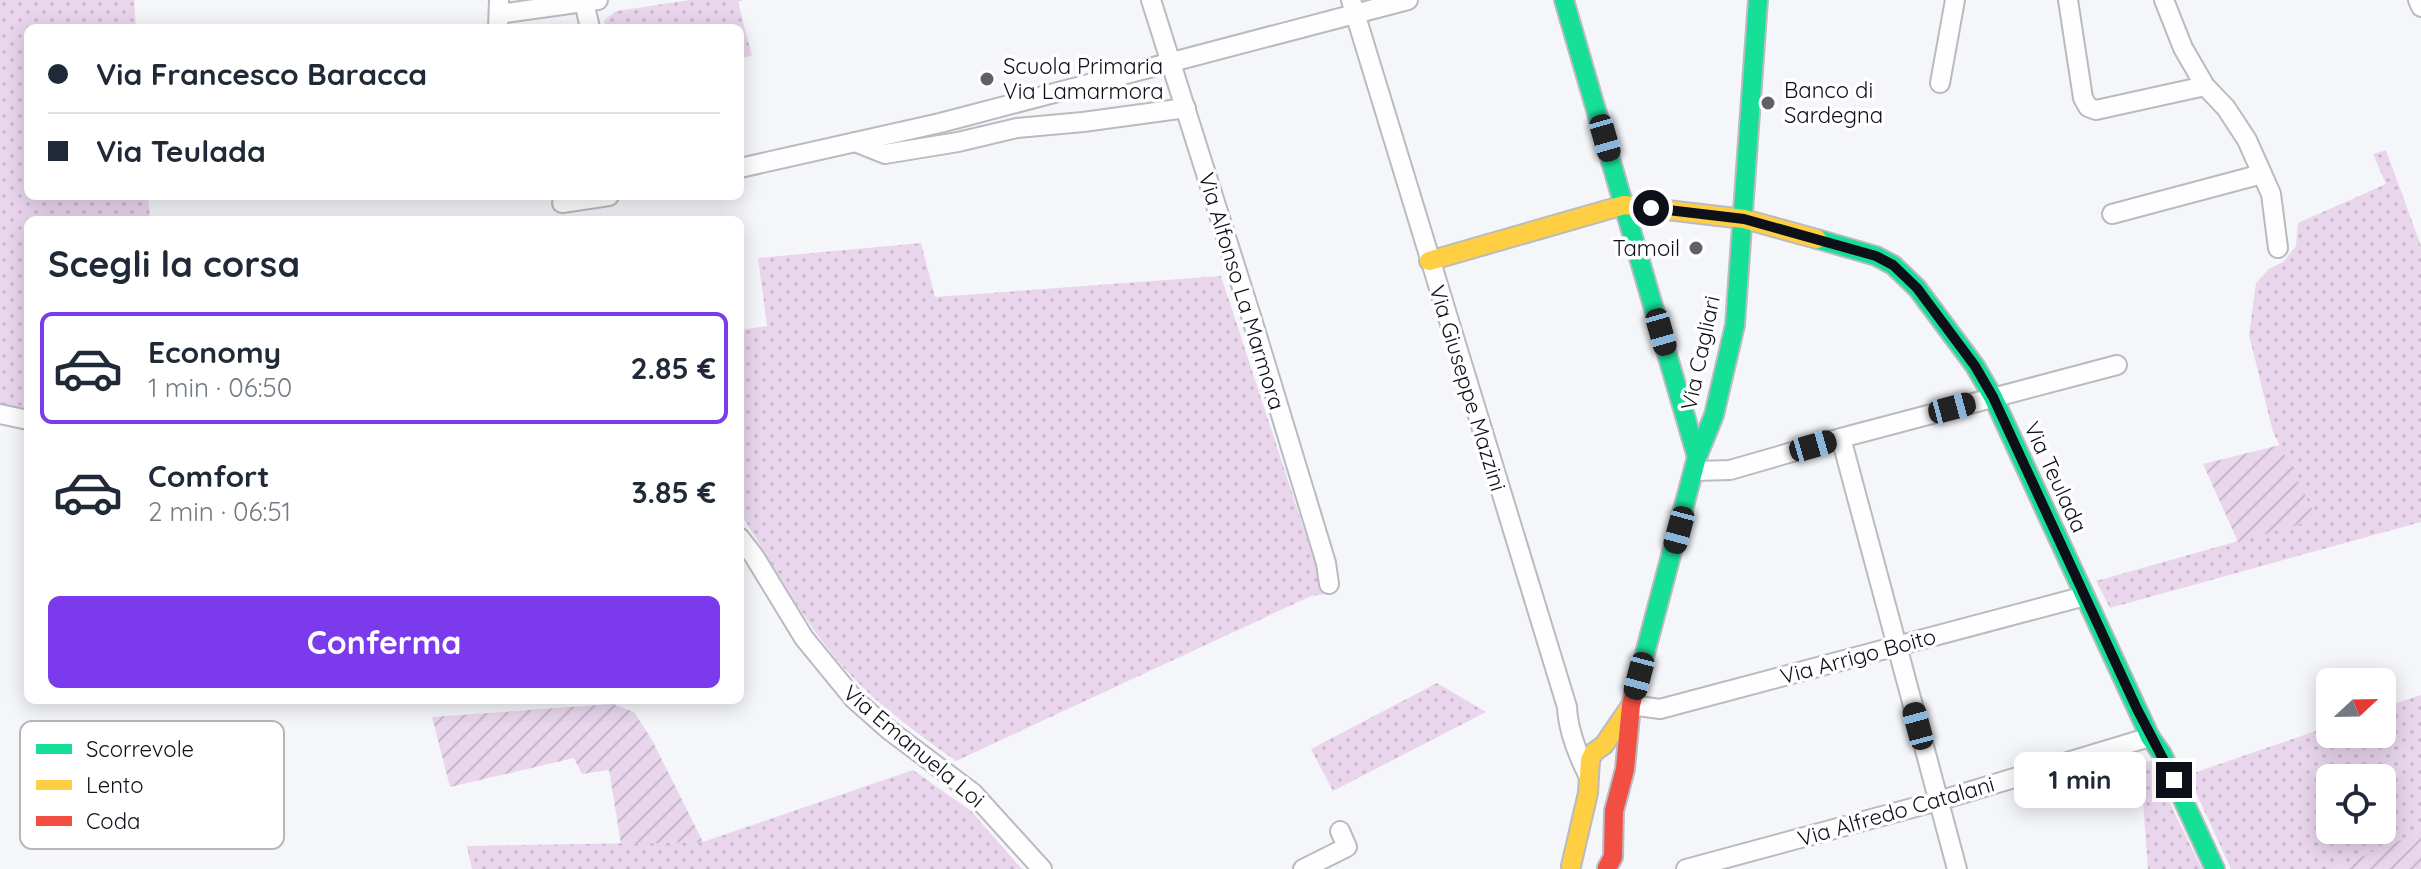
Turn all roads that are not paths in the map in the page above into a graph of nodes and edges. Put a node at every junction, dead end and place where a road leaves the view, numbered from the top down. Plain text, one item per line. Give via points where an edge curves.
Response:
1 (1151, 0) edge
2 (1408, 0) edge
3 (1564, 0) edge
4 (1758, 0) edge
5 (1955, 0) edge
6 (2068, 0) edge
7 (2164, 0) edge
8 (2418, 0) edge
9 (591, 1) edge
10 (2421, 7) edge
11 (1353, 8) edge
12 (498, 14) edge
13 (590, 24) edge
14 (1172, 61) junction
15 (1940, 83) dead end
16 (2205, 86) junction
17 (1186, 108) junction
18 (933, 125) junction
19 (855, 142) junction
20 (937, 146) junction
21 (744, 167) edge
22 (2262, 174) junction
23 (590, 200) edge
24 (1624, 205) junction
25 (561, 206) edge
26 (2112, 214) dead end
27 (1744, 219) junction
28 (2278, 248) dead end
29 (1429, 261) junction
30 (2117, 365) dead end
31 (1993, 397) junction
32 (0, 414) edge
33 (24, 419) edge
34 (1841, 438) junction
35 (1696, 464) junction
36 (744, 543) edge
37 (1329, 584) dead end
38 (2085, 596) junction
39 (1896, 645) junction
40 (1631, 705) junction
41 (2150, 737) junction
42 (1604, 745) junction
43 (1625, 756) junction
44 (1588, 775) junction
45 (1938, 801) junction
46 (1340, 831) dead end
47 (1564, 868) edge
48 (1607, 868) edge
49 (1042, 869) edge
50 (1303, 869) edge
51 (1686, 869) edge
52 (1957, 869) edge
53 (2215, 869) edge

1 - 14 street, Via Alfonso La Marmora
2 - 11 street
3 - 24 street
4 - 27 street, Via Cagliari
5 - 15 street
6 - 16 street via 2088,107 2096,110
7 - 16 street
8 - 10 street
9 - 12 street
9 - 13 street
11 - 14 street
11 - 29 street, Via Giuseppe Mazzini
14 - 17 street, Via Alfonso La Marmora
14 - 18 street
16 - 22 street via 2240,129
17 - 20 street via 1017,128
17 - 37 street, Via Alfonso La Marmora
18 - 19 street
18 - 20 street
19 - 20 street via 885,154
19 - 21 street
22 - 26 street
22 - 28 street via 2271,194
23 - 25 street
24 - 27 street, Via Teulada
24 - 29 street
24 - 35 street
27 - 31 street, Via Teulada via 1893,265 1917,288
27 - 35 street, Via Cagliari via 1735,325 1714,415
29 - 44 street, Via Giuseppe Mazzini
30 - 31 street
31 - 34 street
31 - 38 street, Via Teulada
32 - 33 street
34 - 35 street via 1730,470
34 - 39 street
35 - 40 street, Via Cagliari
36 - 49 street, Via Emanuela Loi via 804,638 854,699 973,793
38 - 39 street, Via Arrigo Boito
38 - 41 street, Via Teulada
39 - 40 street, Via Arrigo Boito via 1660,709
39 - 45 street
40 - 42 street, Via Cagliari
40 - 43 street, Via Cagliari
41 - 45 street, Via Alfredo Catalani
41 - 53 street, Via Teulada
42 - 43 street via 1619,747
42 - 44 street, Via Cagliari via 1594,752
43 - 48 street, Via Cagliari via 1614,811 1613,857
44 - 47 street, Via Cagliari via 1581,830
45 - 51 street, Via Alfredo Catalani
45 - 52 street
46 - 50 street via 1347,847
47 - 48 street via 1589,858

